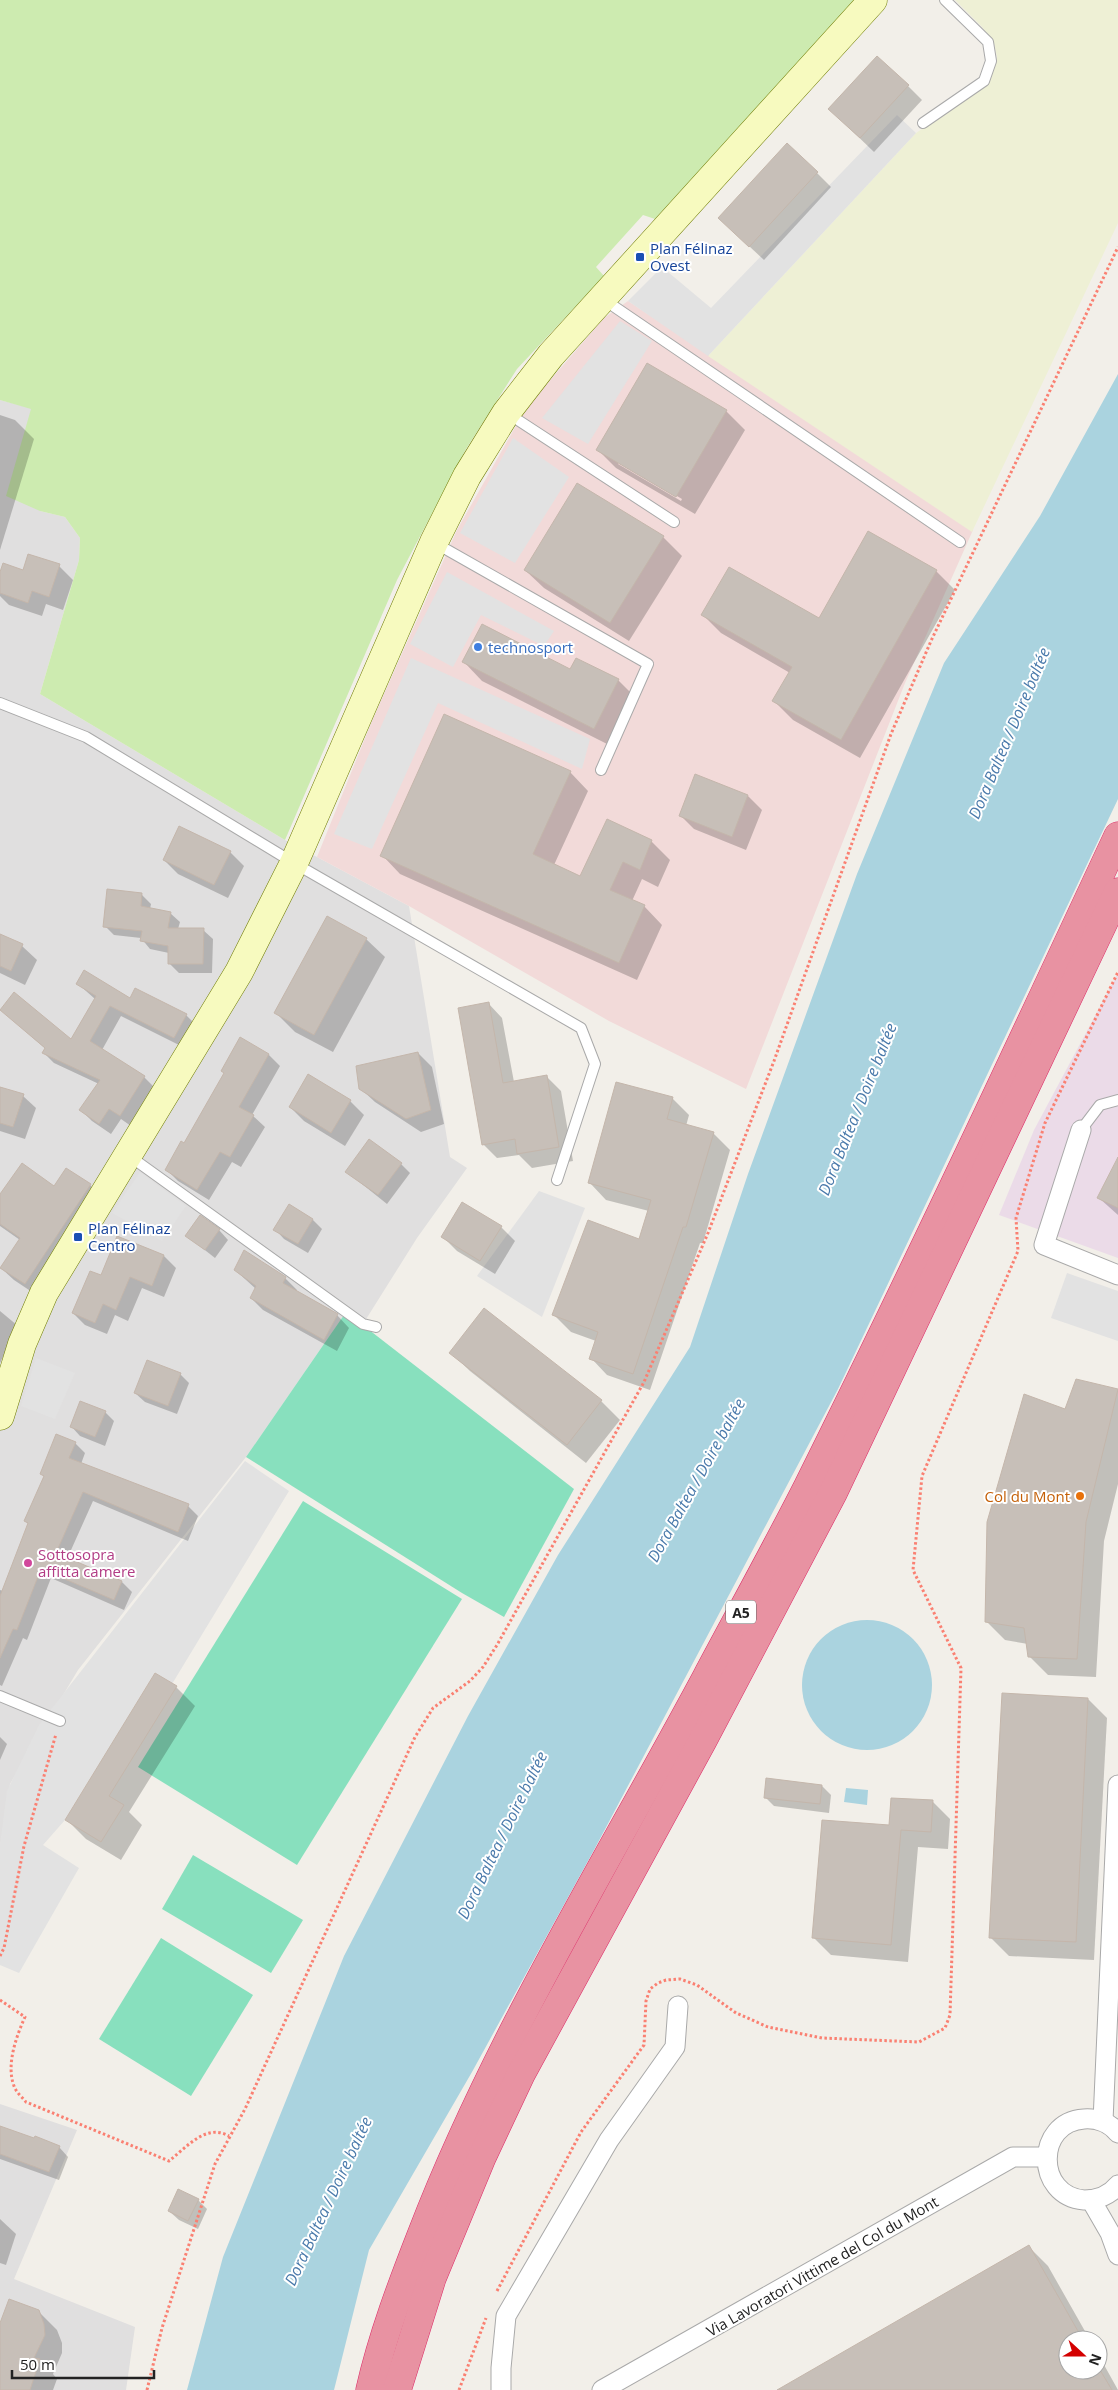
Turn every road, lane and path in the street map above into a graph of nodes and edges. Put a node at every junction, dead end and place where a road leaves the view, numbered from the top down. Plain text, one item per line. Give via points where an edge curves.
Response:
1 (873, 0) edge
2 (945, 0) edge
3 (922, 123) dead end
4 (1118, 247) edge
5 (602, 299) junction
6 (506, 413) junction
7 (674, 522) dead end
8 (434, 542) junction
9 (960, 542) dead end
10 (0, 703) edge
11 (601, 770) dead end
12 (1118, 836) edge
13 (294, 863) junction
14 (1118, 892) edge
15 (1118, 972) edge
16 (1118, 1100) edge
17 (1081, 1130) joint
18 (128, 1154) junction
19 (557, 1180) dead end
20 (1118, 1275) edge
21 (376, 1327) dead end
22 (1, 1401) edge
23 (0, 1696) edge
24 (60, 1721) joint
25 (1118, 1784) edge
26 (0, 1956) edge
27 (0, 2000) edge
28 (678, 2006) dead end
29 (1102, 2121) junction
30 (1118, 2133) edge
31 (229, 2136) junction
32 (1046, 2157) junction
33 (1118, 2185) edge
34 (1091, 2200) junction
35 (1118, 2255) edge
36 (494, 2297) dead end
37 (487, 2316) dead end
38 (147, 2390) edge
39 (370, 2390) edge
40 (398, 2390) edge
41 (459, 2390) edge
42 (501, 2390) edge
43 (602, 2390) edge

1 - 5 main road
2 - 3 lane via 988,42 991,61 984,81
4 - 31 path via 931,641 891,734 767,1079 708,1232 644,1382 483,1667 470,1681 433,1708 415,1737 245,2109
5 - 6 main road via 551,355
5 - 9 lane
6 - 7 lane
6 - 8 main road via 467,476
8 - 11 lane via 648,664
8 - 13 main road
10 - 13 lane via 86,737
12 - 39 highway, A5 via 807,1488 482,2093 444,2176 404,2279
13 - 18 main road via 239,972
13 - 19 lane via 581,1028 595,1064
14 - 40 highway, A5 via 832,1493 703,1740 520,2074 432,2278
15 - 36 path via 1045,1123 1016,1218 1018,1251 922,1476 913,1570 961,1668 950,2015 946,2028 919,2042 822,2038 768,2027 736,2013 697,1985 680,1979 658,1983 650,1989 646,2001 644,2045 581,2132
16 - 17 lane via 1100,1105
17 - 20 street via 1044,1245
18 - 21 lane via 363,1324
18 - 22 main road via 44,1293
23 - 24 lane
24 - 26 path via 24,1846
25 - 29 street
27 - 31 path via 25,2017 11,2069 14,2088 26,2102 169,2161 210,2132 220,2131
28 - 42 street via 675,2047 608,2140 506,2316
29 - 30 street
29 - 32 street via 1077,2119 1065,2124 1052,2138
31 - 38 path via 215,2164 162,2328
32 - 34 street via 1047,2171 1054,2184 1077,2199
32 - 43 street, Via Lavoratori Vittime del Col du Mont via 1012,2157
33 - 34 street via 1105,2196
34 - 35 street via 1110,2233
37 - 41 path

